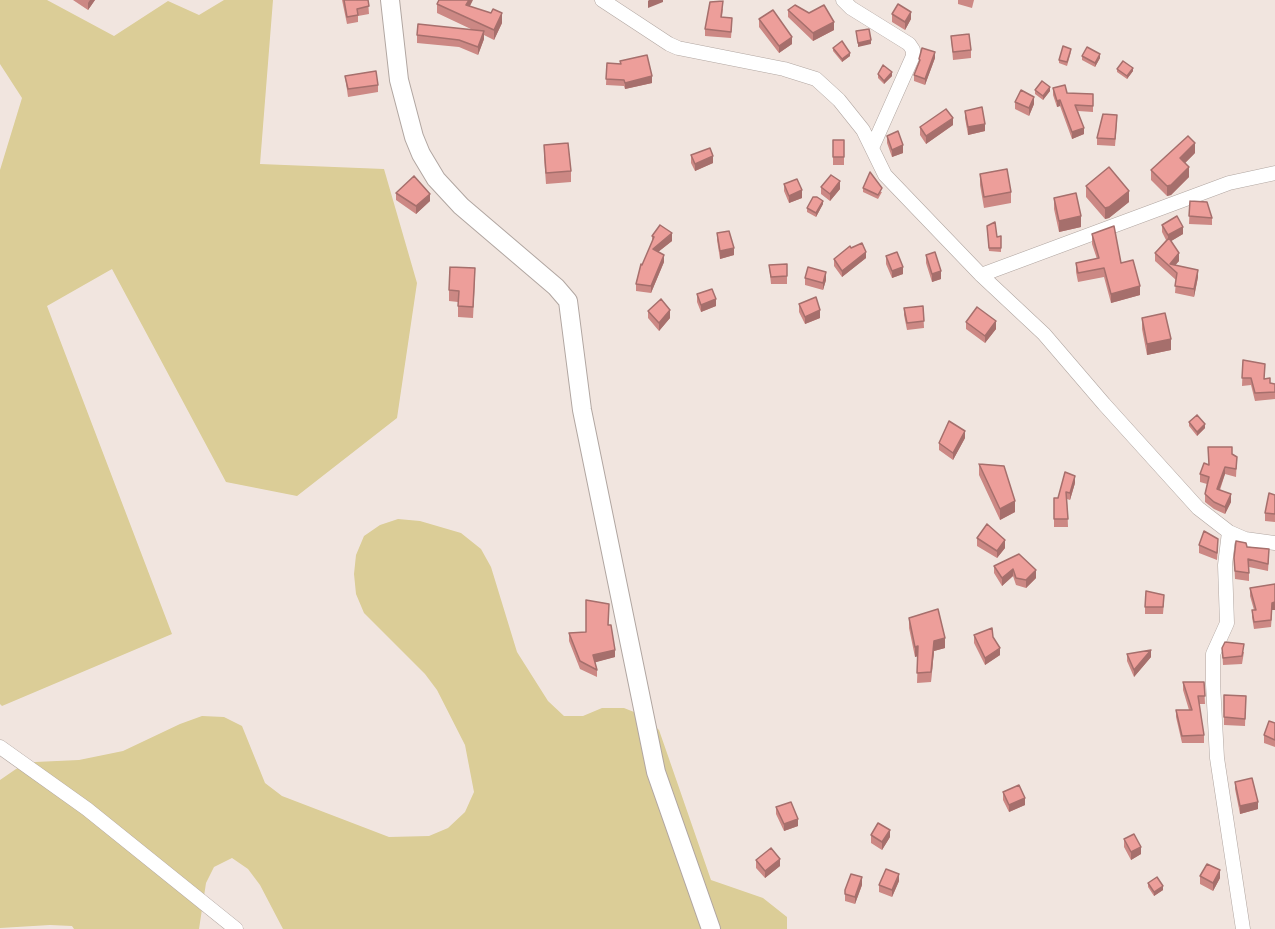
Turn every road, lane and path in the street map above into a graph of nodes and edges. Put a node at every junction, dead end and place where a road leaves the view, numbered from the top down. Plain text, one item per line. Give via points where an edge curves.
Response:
1 (390, 0) edge
2 (602, 0) edge
3 (843, 0) edge
4 (872, 148) junction
5 (1275, 173) edge
6 (981, 275) junction
7 (1229, 532) junction
8 (1275, 543) edge
9 (0, 747) edge
10 (236, 929) edge
11 (711, 929) edge
12 (1244, 929) edge

1 - 11 main road via 399,80 421,154 436,179 461,206 568,301 582,410 656,772
2 - 4 street via 678,48 816,79 839,100
3 - 4 street via 913,50
4 - 6 street via 885,175
5 - 6 street via 1229,183
6 - 7 street via 1044,334 1198,508
7 - 8 street via 1245,539
7 - 12 street via 1225,565 1227,623 1213,654 1213,684 1217,758
9 - 10 street via 87,809

